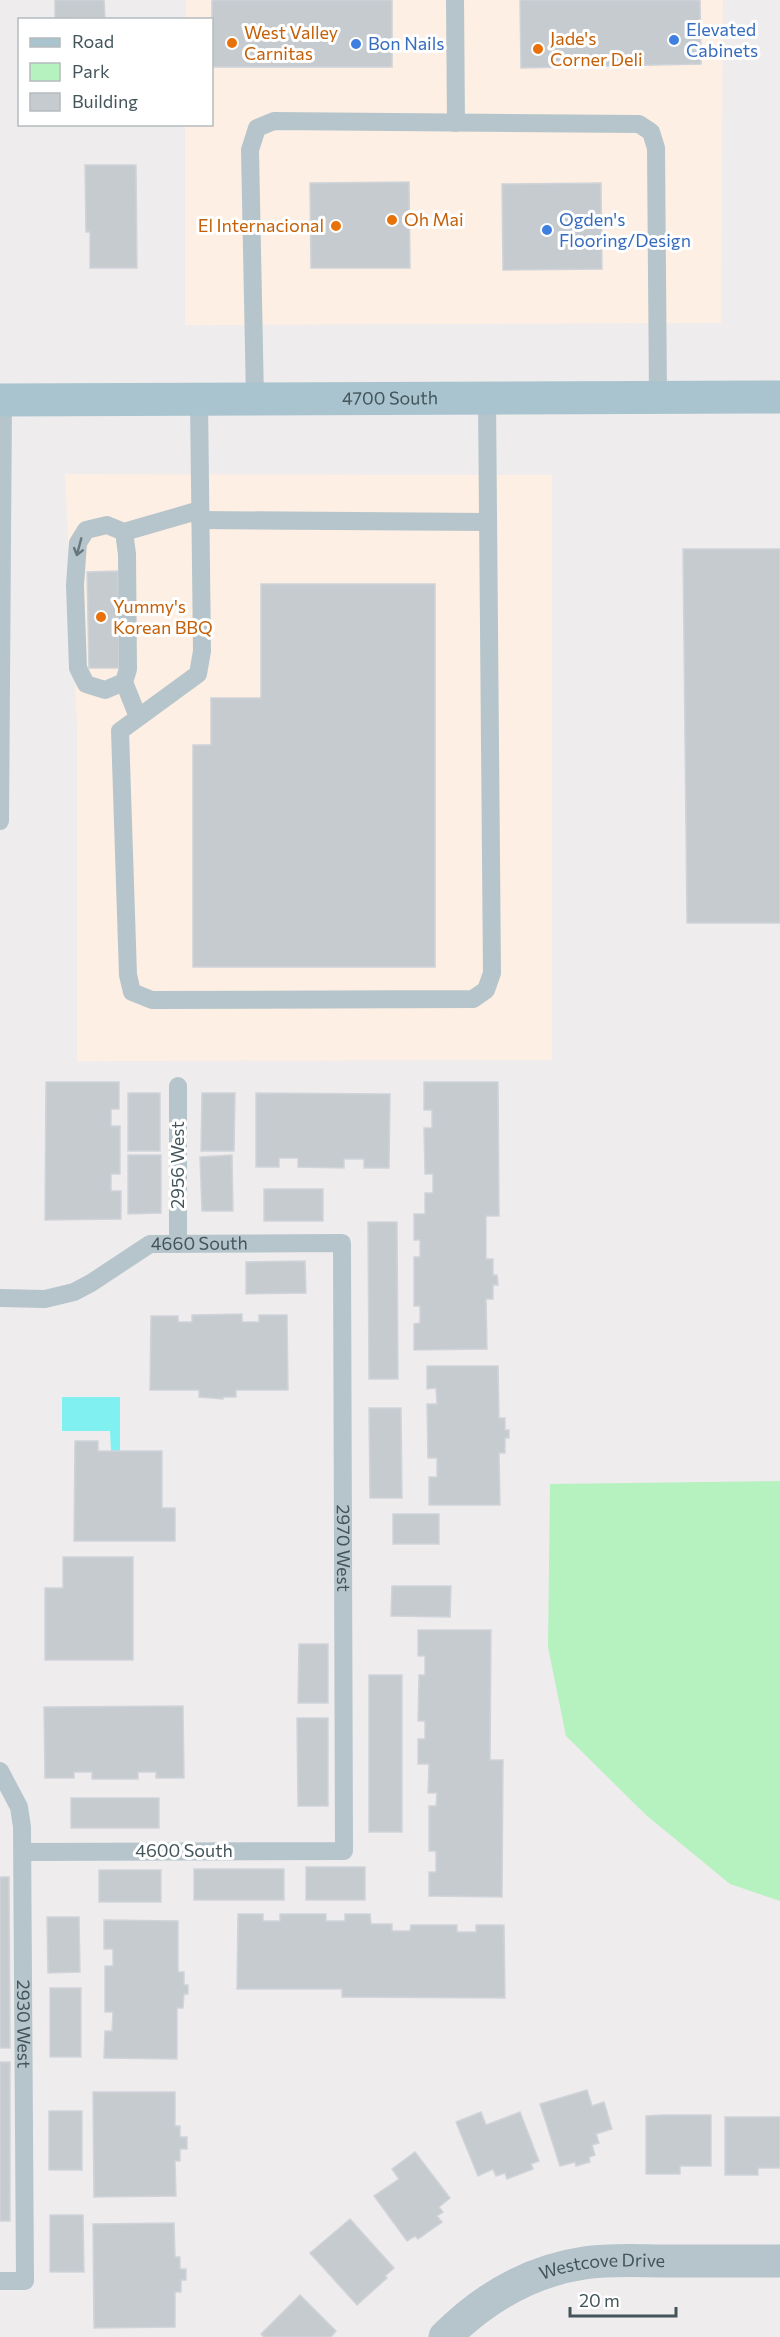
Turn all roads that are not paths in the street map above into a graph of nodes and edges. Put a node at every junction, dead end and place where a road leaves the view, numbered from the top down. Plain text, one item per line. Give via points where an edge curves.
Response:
1 (455, 0) edge
2 (456, 123) junction
3 (658, 397) junction
4 (780, 397) edge
5 (487, 398) junction
6 (199, 399) junction
7 (255, 399) junction
8 (1, 400) edge
9 (201, 515) junction
10 (488, 522) junction
11 (124, 532) junction
12 (124, 682) junction
13 (138, 717) junction
14 (0, 821) edge
15 (178, 1086) dead end
16 (342, 1243) joint
17 (178, 1244) junction
18 (0, 1298) edge
19 (0, 1771) edge
20 (344, 1851) joint
21 (23, 1852) junction
22 (780, 2261) edge
23 (0, 2281) edge
24 (445, 2337) edge

1 - 2 lane
2 - 3 lane via 639,124 651,132 656,148
2 - 7 lane via 274,121 257,128 250,150
3 - 4 main road, 4700 South
3 - 5 main road, 4700 South
5 - 7 main road, 4700 South
5 - 10 lane
6 - 7 main road, 4700 South
6 - 8 main road, 4700 South
6 - 9 lane
8 - 14 lane
9 - 10 lane
9 - 11 lane
9 - 13 lane via 202,651 198,674
10 - 13 lane via 492,973 486,990 473,999 152,1000 132,992 128,975 120,730
11 - 12 lane via 128,554 128,669
11 -> 12 lane via 107,525 87,530 78,543 75,585 78,668 86,684 105,690
12 - 13 lane
15 - 17 lane, 2956 West
16 - 17 lane, 4660 South
16 - 20 lane, 2970 West
17 - 18 lane, 4660 South via 150,1244 74,1292 45,1299
19 - 21 lane, 2930 West via 19,1807
20 - 21 lane, 4600 South
21 - 23 lane, 2930 West via 25,2281
22 - 24 street, Westcove Drive via 612,2261 556,2269 504,2291

